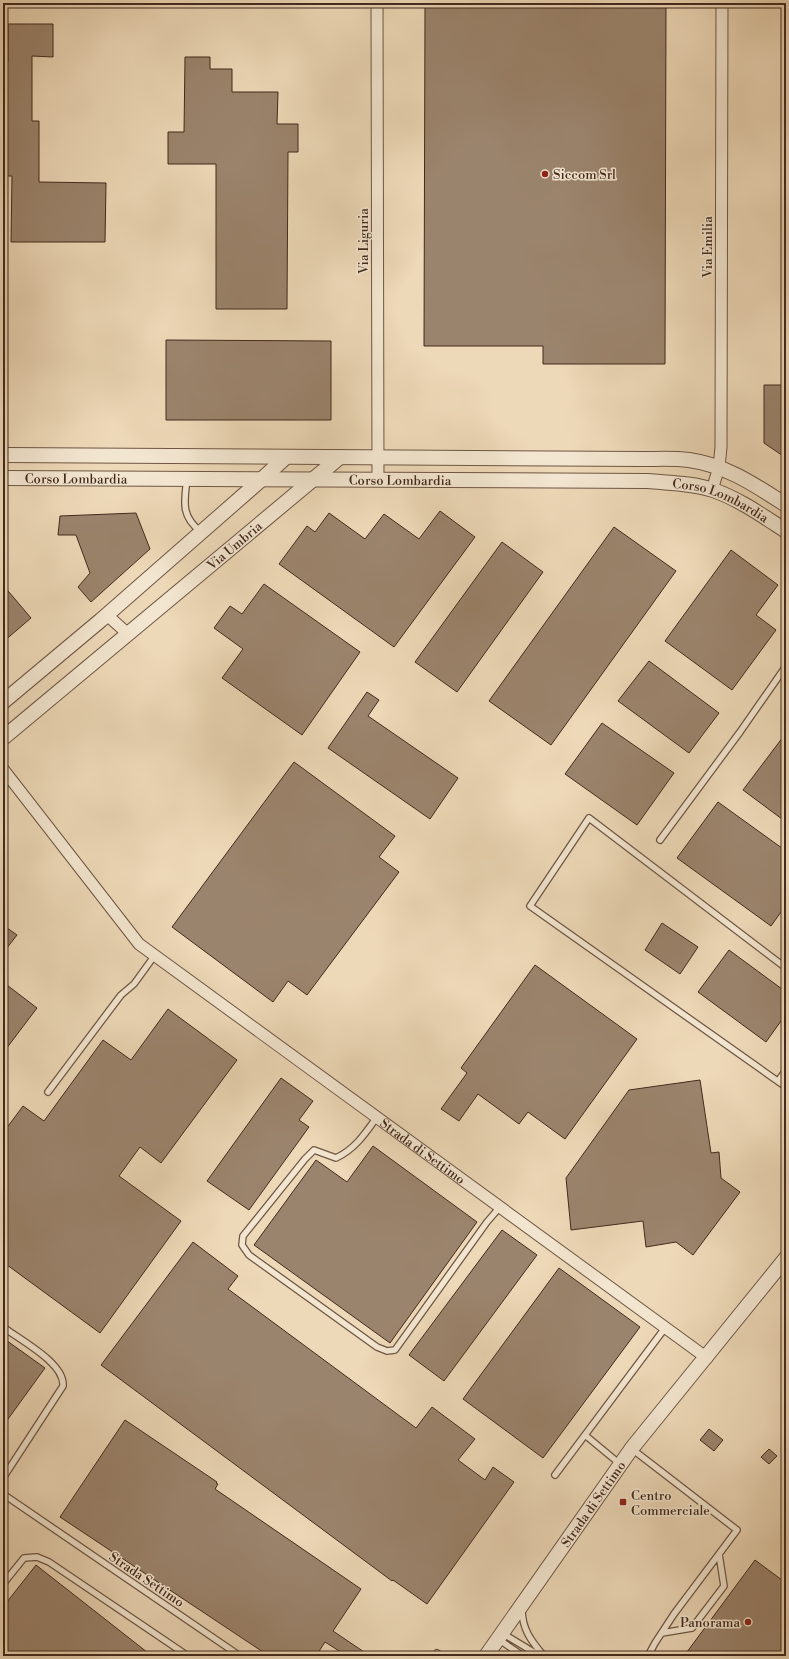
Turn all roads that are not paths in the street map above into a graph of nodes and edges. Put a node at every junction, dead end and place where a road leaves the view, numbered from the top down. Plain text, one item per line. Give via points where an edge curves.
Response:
1 (377, 3) edge
2 (722, 3) edge
3 (3, 455) edge
4 (122, 456) junction
5 (286, 456) junction
6 (340, 457) junction
7 (378, 457) junction
8 (543, 458) junction
9 (718, 467) junction
10 (3, 478) edge
11 (121, 478) junction
12 (187, 479) junction
13 (262, 479) junction
14 (314, 480) junction
15 (378, 480) junction
16 (544, 481) junction
17 (712, 490) junction
18 (786, 505) edge
19 (786, 531) edge
20 (201, 533) junction
21 (107, 615) junction
22 (128, 634) junction
23 (786, 666) edge
24 (3, 702) edge
25 (3, 738) edge
26 (3, 769) edge
27 (660, 840) dead end
28 (155, 955) junction
29 (786, 968) edge
30 (786, 1070) edge
31 (778, 1081) junction
32 (786, 1087) edge
33 (48, 1092) dead end
34 (377, 1117) junction
35 (500, 1207) junction
36 (786, 1258) edge
37 (3, 1327) edge
38 (665, 1328) junction
39 (706, 1358) junction
40 (585, 1435) junction
41 (632, 1448) junction
42 (620, 1464) junction
43 (556, 1475) dead end
44 (3, 1478) edge
45 (3, 1494) edge
46 (719, 1554) junction
47 (3, 1584) edge
48 (523, 1602) junction
49 (662, 1633) junction
50 (500, 1636) junction
51 (188, 1656) edge
52 (240, 1656) edge
53 (435, 1656) edge
54 (441, 1656) edge
55 (486, 1656) edge
56 (524, 1656) edge
57 (540, 1656) edge
58 (544, 1656) edge
59 (648, 1656) edge

1 - 7 street, Via Liguria
2 - 9 street, Via Emilia via 721,447
3 - 4 street, Corso Lombardia
4 - 5 street, Corso Lombardia
4 - 11 street
5 - 6 street, Corso Lombardia
5 - 13 street
6 - 7 street, Corso Lombardia
6 - 14 street, Via Umbria
7 - 8 street, Corso Lombardia
7 - 15 street, Via Liguria
8 - 9 street, Corso Lombardia via 689,460
8 - 16 street
9 - 17 street, Via Emilia
9 - 18 street, Corso Lombardia via 752,483
10 - 11 street, Corso Lombardia
11 - 12 street, Corso Lombardia
12 - 13 street, Corso Lombardia
12 - 20 lane via 185,510 190,522
13 - 14 street, Corso Lombardia
13 - 20 street
14 - 15 street, Corso Lombardia
14 - 22 street, Via Umbria
15 - 16 street, Corso Lombardia
16 - 17 street, Corso Lombardia via 686,484
17 - 19 street, Corso Lombardia via 750,508
20 - 21 street
21 - 22 street
21 - 24 street
22 - 25 street, Via Umbria
23 - 27 lane
26 - 28 street, Strada di Settimo via 139,944
28 - 33 lane via 134,984 121,995
28 - 34 street, Strada di Settimo
29 - 31 lane via 589,818 530,906
30 - 31 lane
31 - 32 lane
34 - 35 street, Strada di Settimo
34 - 35 lane via 348,1152 336,1158 314,1150 305,1159 243,1236 242,1245 249,1255 377,1347 387,1351 395,1350
35 - 38 street, Strada di Settimo
36 - 39 street, Strada di Settimo
37 - 44 lane via 52,1362 63,1379 63,1386
38 - 39 street, Strada di Settimo
38 - 40 lane
39 - 41 street, Strada di Settimo
40 - 42 lane
40 - 43 lane
41 - 42 street, Strada di Settimo
41 - 46 lane via 738,1530
42 - 48 street, Strada di Settimo
45 - 52 lane, Strada Settimo
46 - 49 lane
46 - 49 lane via 724,1586 692,1628
47 - 51 lane via 24,1558 37,1557 49,1562
48 - 50 street, Strada di Settimo
48 - 58 lane via 525,1629
49 - 59 lane
50 - 55 street, Strada di Settimo
50 - 56 lane
50 - 57 lane
53 - 54 lane via 437,1653

